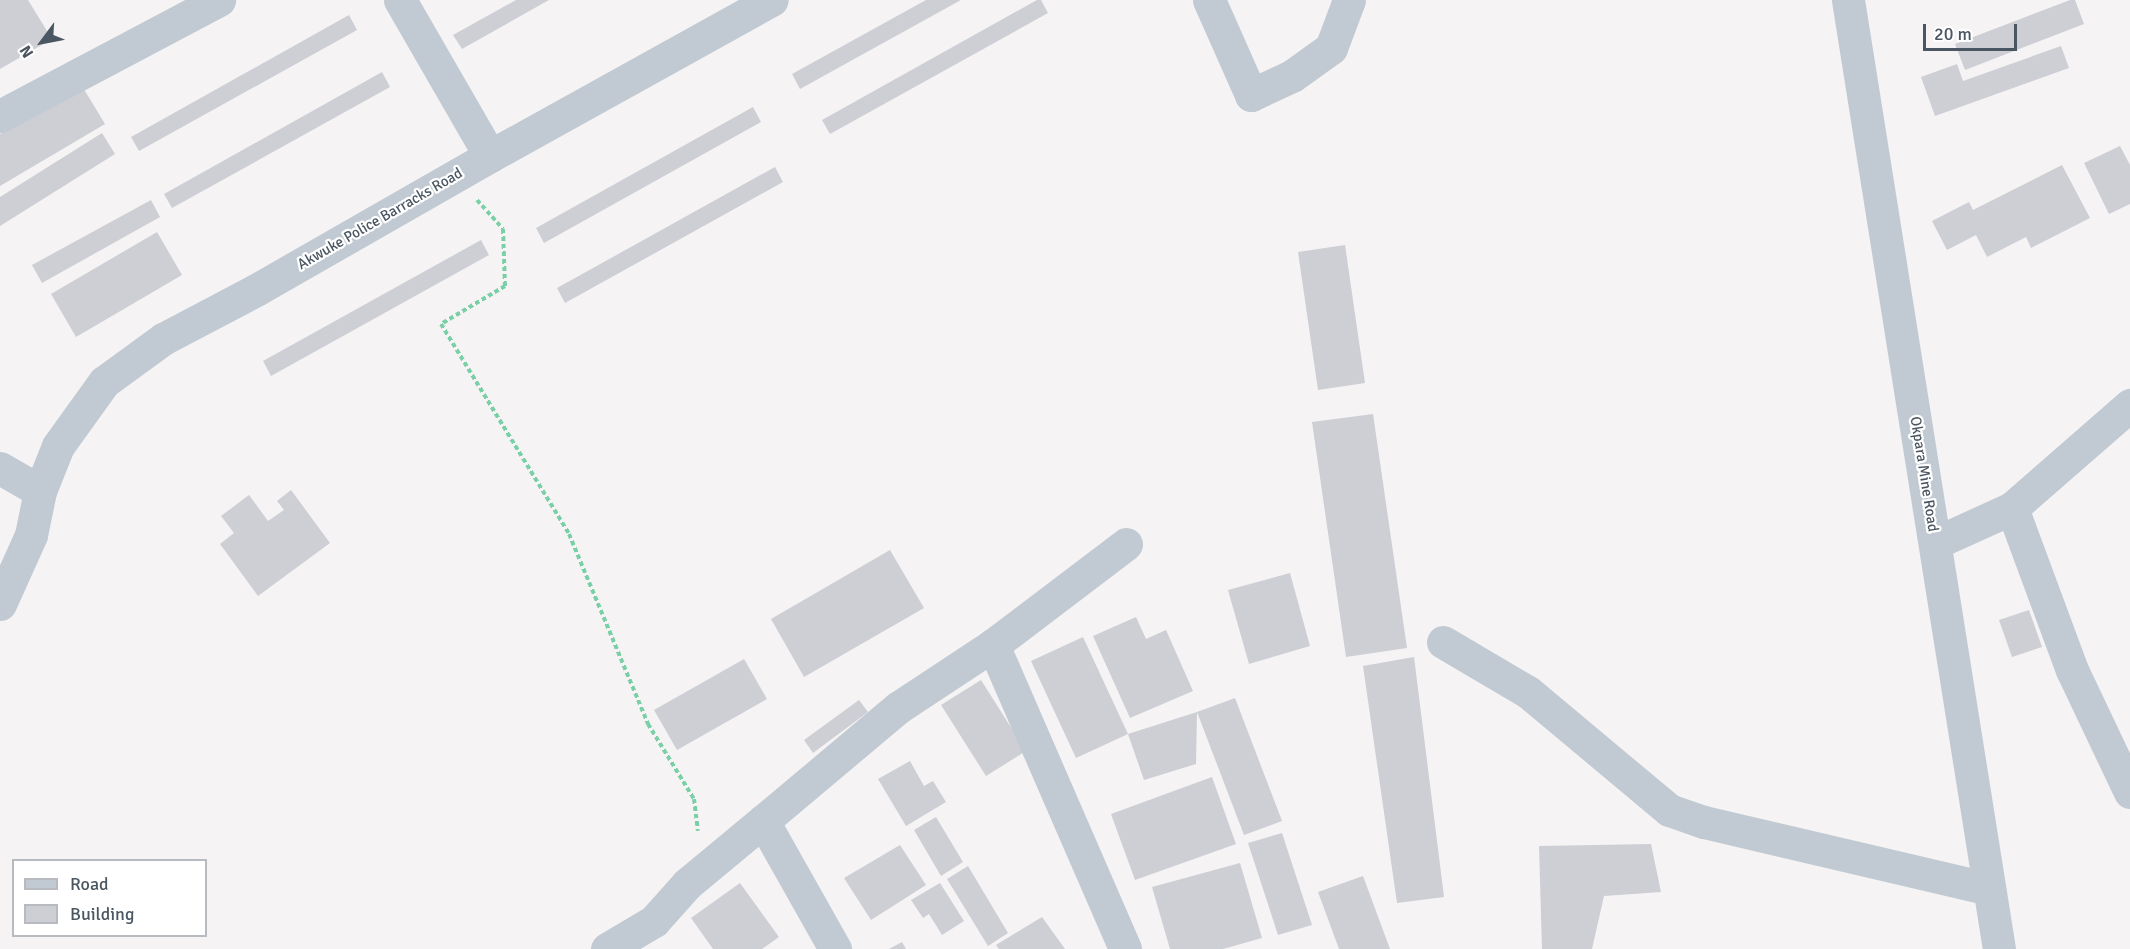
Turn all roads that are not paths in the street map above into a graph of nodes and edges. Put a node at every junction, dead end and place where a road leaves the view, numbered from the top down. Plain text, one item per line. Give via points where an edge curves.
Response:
1 (219, 0) edge
2 (400, 0) edge
3 (772, 0) edge
4 (1209, 0) edge
5 (1349, 0) edge
6 (1848, 0) edge
7 (0, 116) edge
8 (490, 156) junction
9 (2130, 405) edge
10 (0, 468) edge
11 (40, 491) junction
12 (2012, 508) junction
13 (1935, 543) junction
14 (1126, 544) dead end
15 (0, 604) edge
16 (1443, 642) dead end
17 (993, 645) junction
18 (2130, 792) edge
19 (763, 821) junction
20 (1989, 889) junction
21 (607, 949) edge
22 (835, 949) edge
23 (1125, 949) edge
24 (1999, 949) edge

1 - 7 street
2 - 8 street
3 - 8 street, Akwuke Police Barracks Road
4 - 5 street via 1251,95 1292,76 1331,48
6 - 13 street, Okpara Mine Road
8 - 11 street, Akwuke Police Barracks Road via 256,291 163,339 104,382 58,446
9 - 12 street
10 - 11 street
11 - 15 street, Akwuke Police Barracks Road via 32,536
12 - 13 street
12 - 18 street via 2072,670
13 - 20 street, Okpara Mine Road
14 - 17 street
16 - 20 street via 1528,692 1669,810 1704,822
17 - 19 street via 899,707
17 - 23 street
19 - 21 street via 687,884 654,921
19 - 22 street
20 - 24 street, Okpara Mine Road

